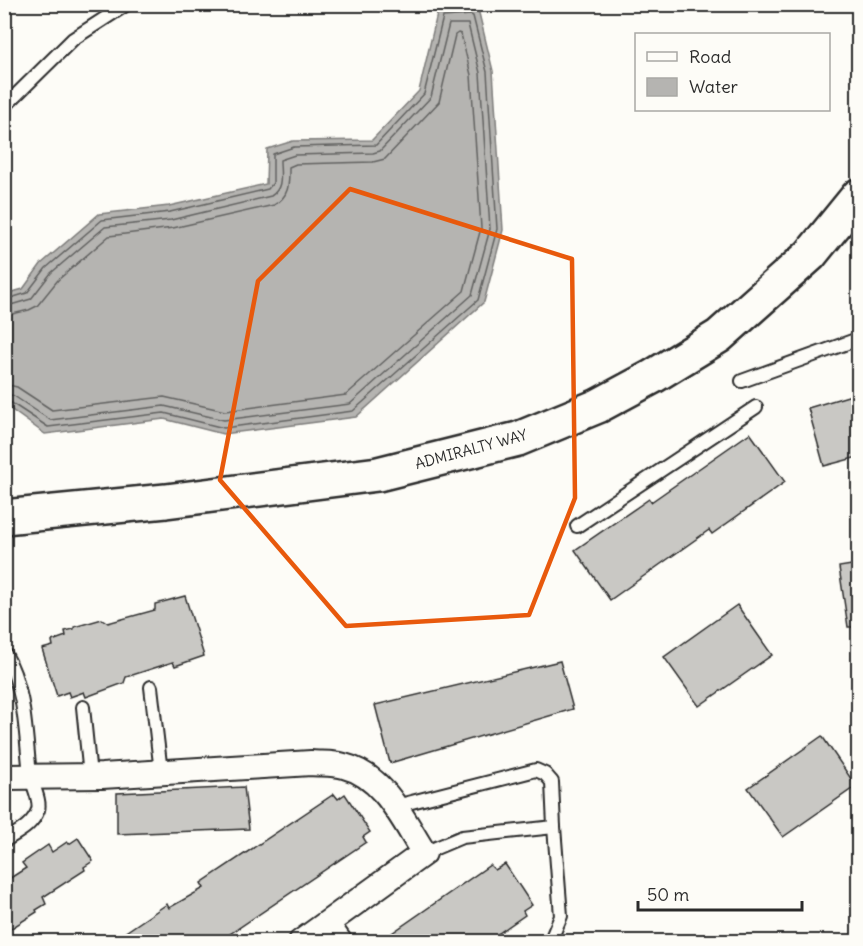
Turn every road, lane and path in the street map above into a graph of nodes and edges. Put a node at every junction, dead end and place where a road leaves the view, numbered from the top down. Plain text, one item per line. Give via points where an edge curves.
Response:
1 (127, 4) edge
2 (4, 107) edge
3 (858, 196) edge
4 (858, 339) edge
5 (742, 381) dead end
6 (756, 407) dead end
7 (4, 517) edge
8 (577, 526) dead end
9 (4, 652) edge
10 (151, 687) dead end
11 (83, 707) dead end
12 (161, 772) junction
13 (90, 776) junction
14 (4, 777) edge
15 (31, 777) junction
16 (396, 806) junction
17 (554, 827) junction
18 (4, 841) edge
19 (424, 853) junction
20 (332, 921) junction
21 (301, 942) edge
22 (347, 942) edge
23 (550, 942) edge

1 - 2 lane via 73,39
3 - 7 street, ADMIRALTY WAY via 810,255 718,336 598,406 518,439 378,474
4 - 5 lane
6 - 8 lane
9 - 15 lane via 13,666 23,701
10 - 12 lane
11 - 13 lane
12 - 13 street
12 - 16 street via 311,763 344,766 372,778
13 - 15 street
14 - 15 street
15 - 18 lane via 39,807 33,822
16 - 17 lane via 536,770 552,782
16 - 19 street
17 - 19 lane via 462,837
17 - 23 lane via 561,916
19 - 20 street
20 - 21 street
20 - 22 lane

